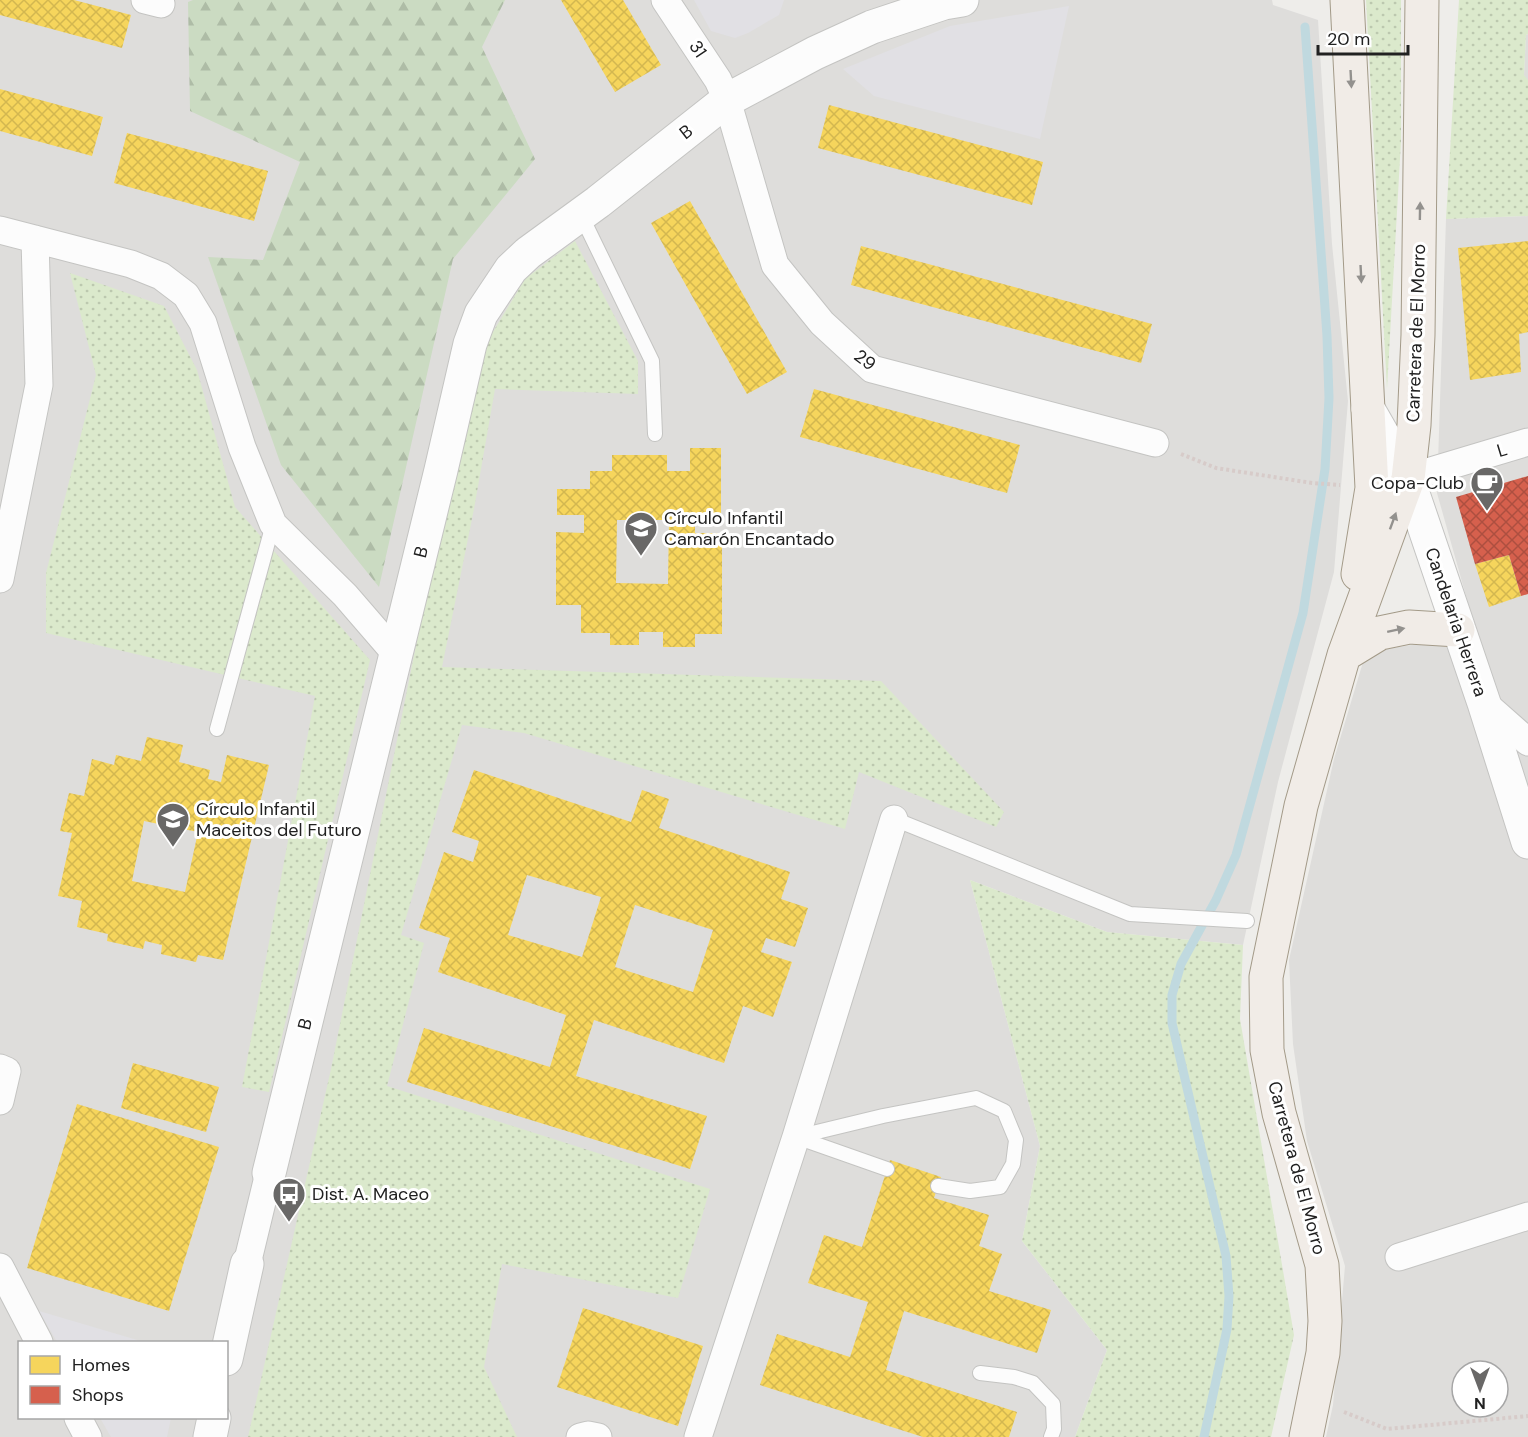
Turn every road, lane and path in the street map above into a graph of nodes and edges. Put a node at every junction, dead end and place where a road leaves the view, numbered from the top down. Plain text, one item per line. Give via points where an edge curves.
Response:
1 (665, 0) edge
2 (962, 0) edge
3 (1347, 0) edge
4 (1422, 0) edge
5 (727, 100) junction
6 (581, 215) junction
7 (0, 230) edge
8 (35, 239) junction
9 (1368, 409) junction
10 (655, 434) dead end
11 (1528, 442) edge
12 (1155, 443) joint
13 (1408, 479) junction
14 (1357, 487) junction
15 (273, 524) junction
16 (0, 579) edge
17 (1458, 630) junction
18 (396, 654) junction
19 (1344, 656) junction
20 (1484, 703) junction
21 (217, 729) dead end
22 (1528, 742) edge
23 (894, 819) joint
24 (1528, 842) edge
25 (1247, 921) dead end
26 (0, 1068) edge
27 (0, 1101) edge
28 (796, 1137) junction
29 (887, 1169) dead end
30 (269, 1173) joint
31 (938, 1186) dead end
32 (1528, 1216) edge
33 (1400, 1257) dead end
34 (247, 1264) joint
35 (0, 1267) edge
36 (38, 1341) edge
37 (228, 1350) edge
38 (980, 1373) dead end
39 (1314, 1400) junction
40 (1528, 1416) edge
41 (79, 1419) edge
42 (214, 1419) edge
43 (88, 1437) edge
44 (210, 1437) edge
45 (580, 1437) edge
46 (598, 1437) edge
47 (698, 1437) edge
48 (1051, 1437) edge
49 (1306, 1437) edge

1 - 5 street, 31
2 - 5 street, B via 872,27
3 -> 9 main road, Carretera de El Morro
13 -> 4 main road, Carretera de El Morro via 1418,335
5 - 6 street, B
5 - 12 street, 29 via 775,265 822,322 872,369
6 - 10 lane via 652,361
6 - 18 street, B via 511,269 481,314 470,344
7 - 8 street
8 - 15 street via 131,264 161,276 186,296 203,323 243,447
8 - 16 street via 39,385
9 - 13 street, Candelaria Herrera
9 - 14 main road, Carretera de El Morro
11 - 13 street, L
12 - 14 path via 1216,468
13 - 14 street, L
13 - 17 street, Candelaria Herrera
19 -> 13 main road, Carretera de El Morro
14 - 19 main road, Carretera de El Morro
15 - 18 street via 345,595
15 - 21 lane
19 -> 17 main road via 1380,633 1409,627
17 - 20 street, Candelaria Herrera
18 - 30 street, B
19 - 39 main road, Carretera de El Morro via 1301,806 1266,977 1267,1050 1279,1113 1322,1265 1326,1321
20 - 22 street
20 - 24 street, Candelaria Herrera
23 - 25 lane via 1130,914
23 - 28 street
26 - 27 street via 7,1071
28 - 29 lane
28 - 31 lane via 976,1098 1004,1111 1017,1140 1013,1164 1000,1187 970,1191
28 - 47 street
30 - 34 street, B
32 - 33 street
34 - 37 street, B
35 - 36 street
38 - 48 lane via 1033,1383 1053,1404
39 - 40 path via 1387,1429
39 - 49 main road, Carretera de El Morro
41 - 43 street
42 - 44 street
45 - 46 street

